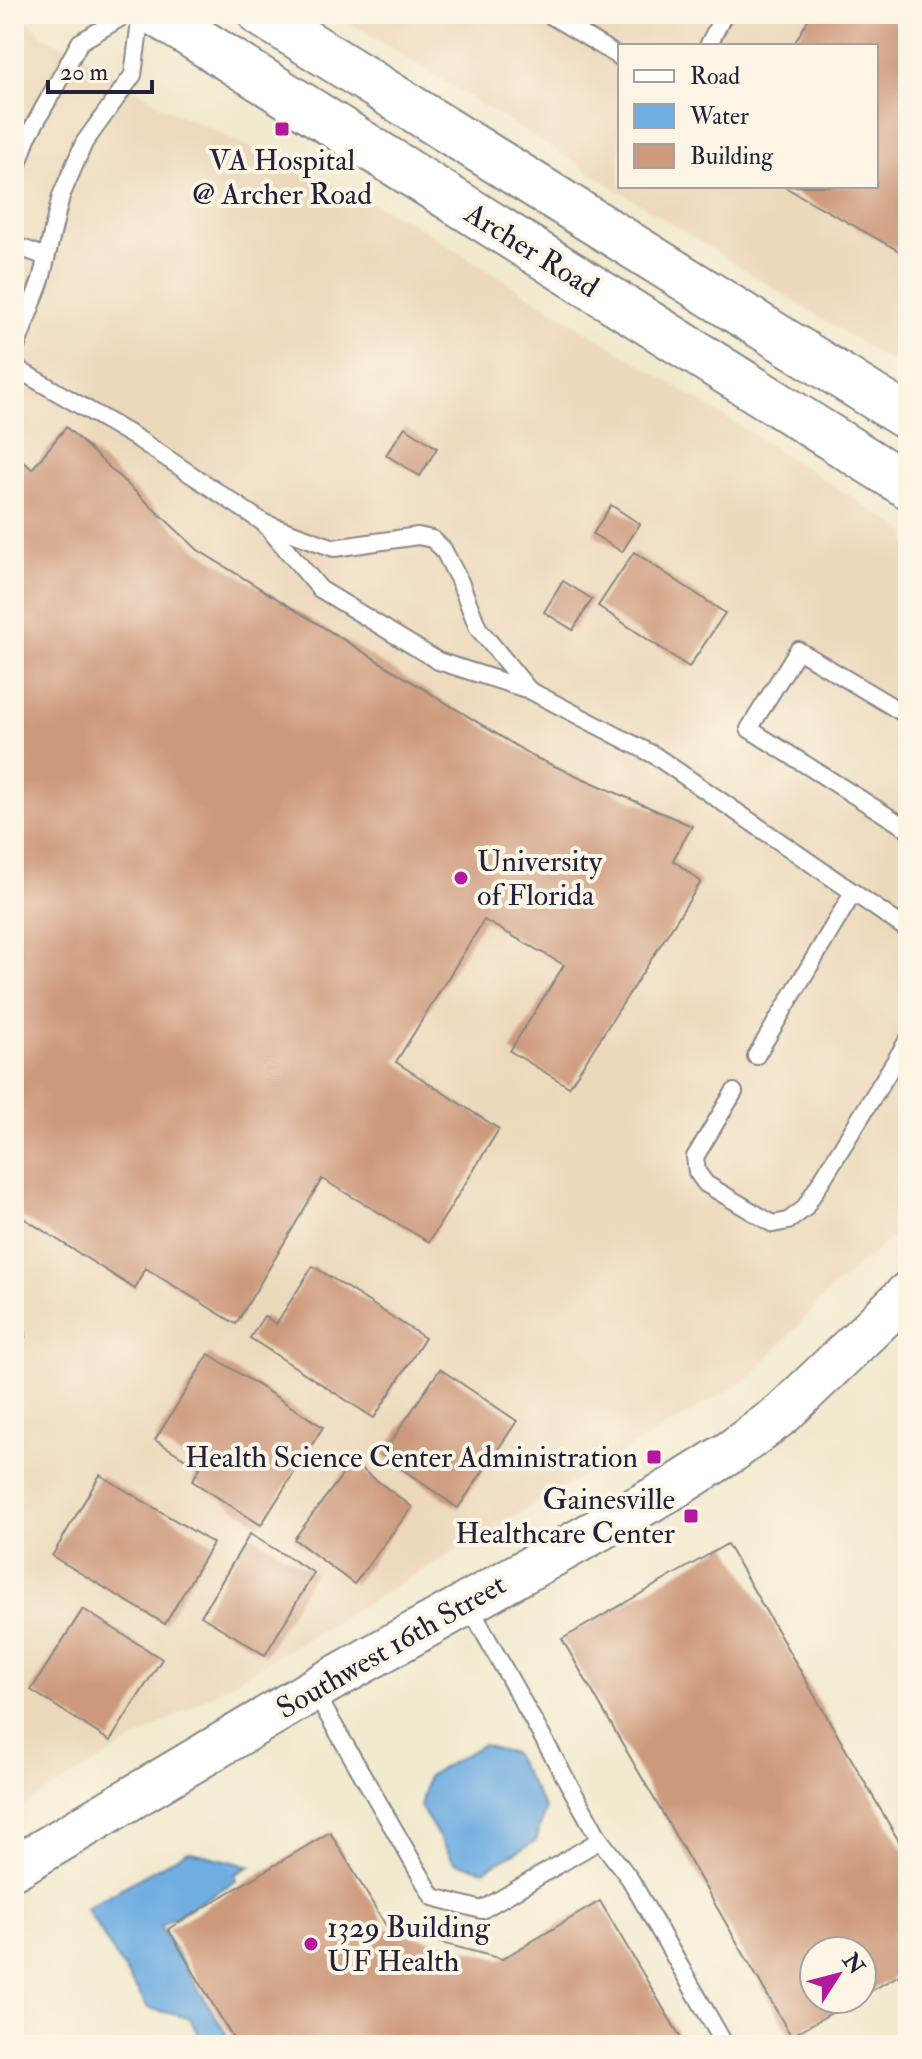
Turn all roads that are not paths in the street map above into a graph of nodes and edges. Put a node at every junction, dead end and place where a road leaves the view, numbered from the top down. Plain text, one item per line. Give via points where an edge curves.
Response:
1 (127, 14) edge
2 (141, 14) edge
3 (157, 14) edge
4 (261, 14) edge
5 (548, 14) edge
6 (724, 14) edge
7 (709, 44) edge
8 (618, 56) edge
9 (14, 176) edge
10 (14, 245) edge
11 (46, 257) junction
12 (14, 353) edge
13 (14, 367) edge
14 (908, 418) edge
15 (908, 486) edge
16 (264, 523) junction
17 (529, 690) junction
18 (908, 716) edge
19 (908, 829) edge
20 (853, 893) junction
21 (908, 930) edge
22 (908, 1040) edge
23 (756, 1056) dead end
24 (734, 1092) dead end
25 (908, 1293) edge
26 (467, 1602) junction
27 (313, 1690) junction
28 (600, 1840) junction
29 (14, 1868) edge
30 (725, 2045) edge

1 - 9 lane via 80,42 27,138
2 - 11 lane via 133,75 84,143 61,196
3 - 15 main road, Archer Road
4 - 14 main road, Archer Road
5 - 8 lane
6 - 7 lane
10 - 11 lane
11 - 12 lane
13 - 16 lane via 138,439
16 - 17 lane via 320,589 438,661
16 - 17 lane via 334,548 418,536 432,539 443,549 478,628
17 - 20 lane via 654,755
18 - 19 lane via 798,650 749,729
20 - 21 lane
20 - 23 lane
22 - 24 lane via 804,1209 788,1221 773,1224 706,1184 697,1172 695,1157
25 - 26 street, Southwest 16th Street via 782,1414 732,1451
26 - 27 street, Southwest 16th Street
26 - 28 lane
27 - 28 lane via 433,1897 482,1910
27 - 29 street, Southwest 16th Street
28 - 30 lane via 630,1879

